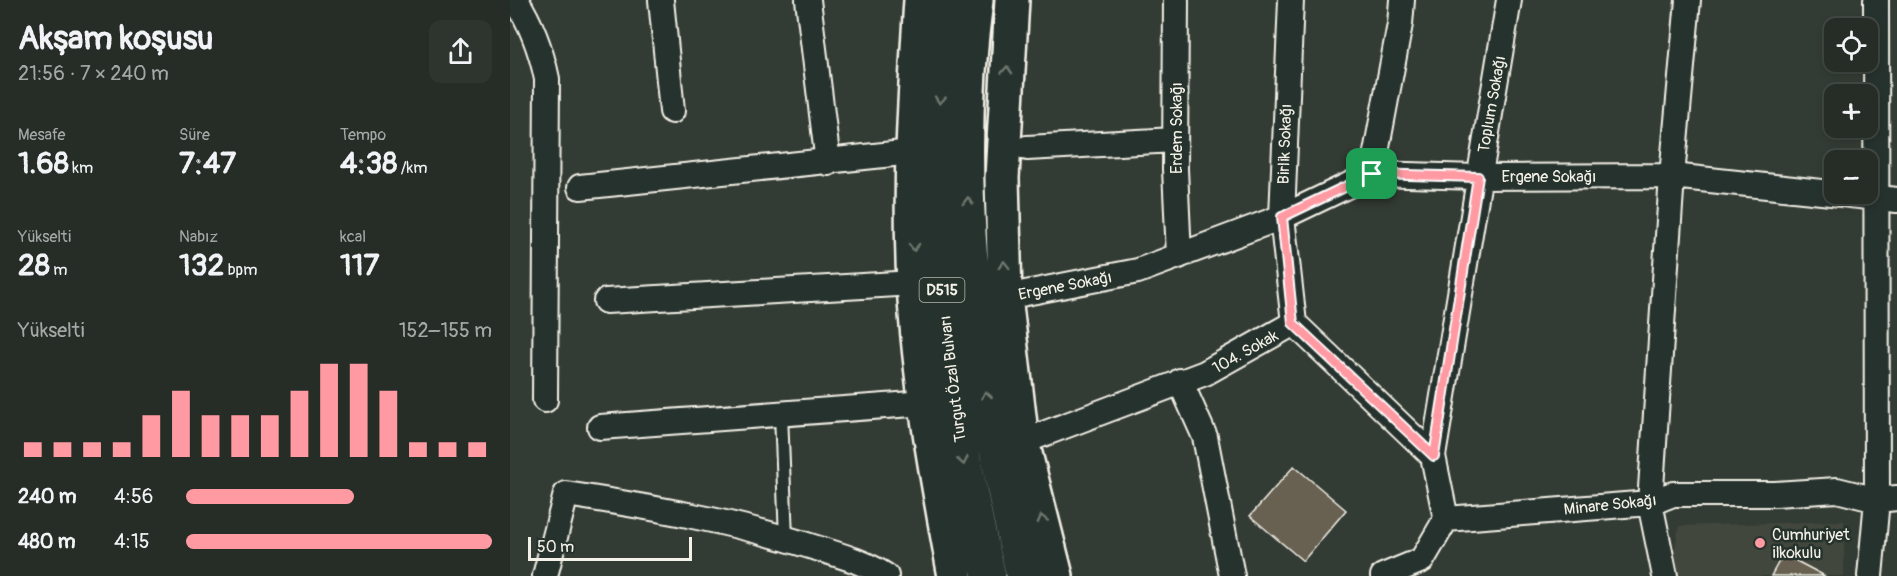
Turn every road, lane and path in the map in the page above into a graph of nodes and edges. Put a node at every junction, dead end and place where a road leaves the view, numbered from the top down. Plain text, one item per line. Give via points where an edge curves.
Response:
1 (516, 0) edge
2 (661, 0) edge
3 (808, 0) edge
4 (921, 0) edge
5 (948, 0) edge
6 (976, 0) edge
7 (1012, 0) edge
8 (1176, 0) edge
9 (1291, 0) edge
10 (1402, 0) edge
11 (1509, 0) edge
12 (1688, 0) edge
13 (1876, 0) edge
14 (672, 111) dead end
15 (1176, 140) junction
16 (1028, 148) dead end
17 (912, 152) junction
18 (828, 163) junction
19 (1372, 174) junction
20 (1672, 176) junction
21 (1478, 177) junction
22 (580, 187) dead end
23 (1887, 200) edge
24 (1282, 217) junction
25 (1179, 256) junction
26 (914, 283) junction
27 (1005, 297) junction
28 (606, 301) dead end
29 (1293, 323) junction
30 (1180, 381) junction
31 (546, 400) dead end
32 (926, 403) junction
33 (781, 414) junction
34 (600, 427) dead end
35 (1022, 442) junction
36 (1434, 456) junction
37 (1887, 499) edge
38 (1650, 503) junction
39 (1446, 519) junction
40 (786, 538) junction
41 (1424, 568) edge
42 (545, 576) edge
43 (885, 576) edge
44 (954, 576) edge
45 (989, 576) edge
46 (1023, 576) edge
47 (1056, 576) edge
48 (1232, 576) edge
49 (1383, 576) edge
50 (1665, 576) edge
51 (1870, 576) edge

1 - 31 street via 529,19 548,79
2 - 14 street
3 - 18 street
4 - 17 highway
5 -> 45 highway, Turgut Özal Bulvarı / D515 via 936,150 937,221 952,390 962,458
46 -> 6 highway, Turgut Özal Bulvarı / D515 via 986,395 968,214 967,127
27 -> 7 highway via 1002,178
8 - 15 street, Erdem Sokağı
9 - 24 street, Birlik Sokağı
10 - 19 street
11 - 21 street, Toplum Sokağı
12 - 20 street
13 - 23 street
15 - 16 street
15 - 25 street, Erdem Sokağı
17 - 18 street
17 -> 26 highway
18 - 22 street
19 - 21 street, Ergene Sokağı
19 - 24 street, Ergene Sokağı
20 - 21 street, Ergene Sokağı
20 - 23 street, Ergene Sokağı
20 - 38 street
21 - 36 street, Toplum Sokağı
23 - 37 street
24 - 25 street, Ergene Sokağı
24 - 29 street, Birlik Sokağı
25 - 27 street, Ergene Sokağı via 1138,271
26 - 28 street
26 - 32 highway
27 - 35 highway
29 - 30 street, 104. Sokak via 1205,373
29 - 36 street, 104. Sokak
30 - 35 street, 104. Sokak
30 - 48 street via 1205,437
32 - 33 street
32 - 44 highway
33 - 34 street
33 - 40 lane
47 -> 35 highway
36 - 39 street
37 - 38 street, Minare Sokağı via 1837,490 1673,494
37 - 51 street
38 - 39 street, Minare Sokağı
38 - 50 street
39 - 41 street
40 - 42 street via 661,508 566,494
40 - 43 street via 868,564
41 - 49 street

